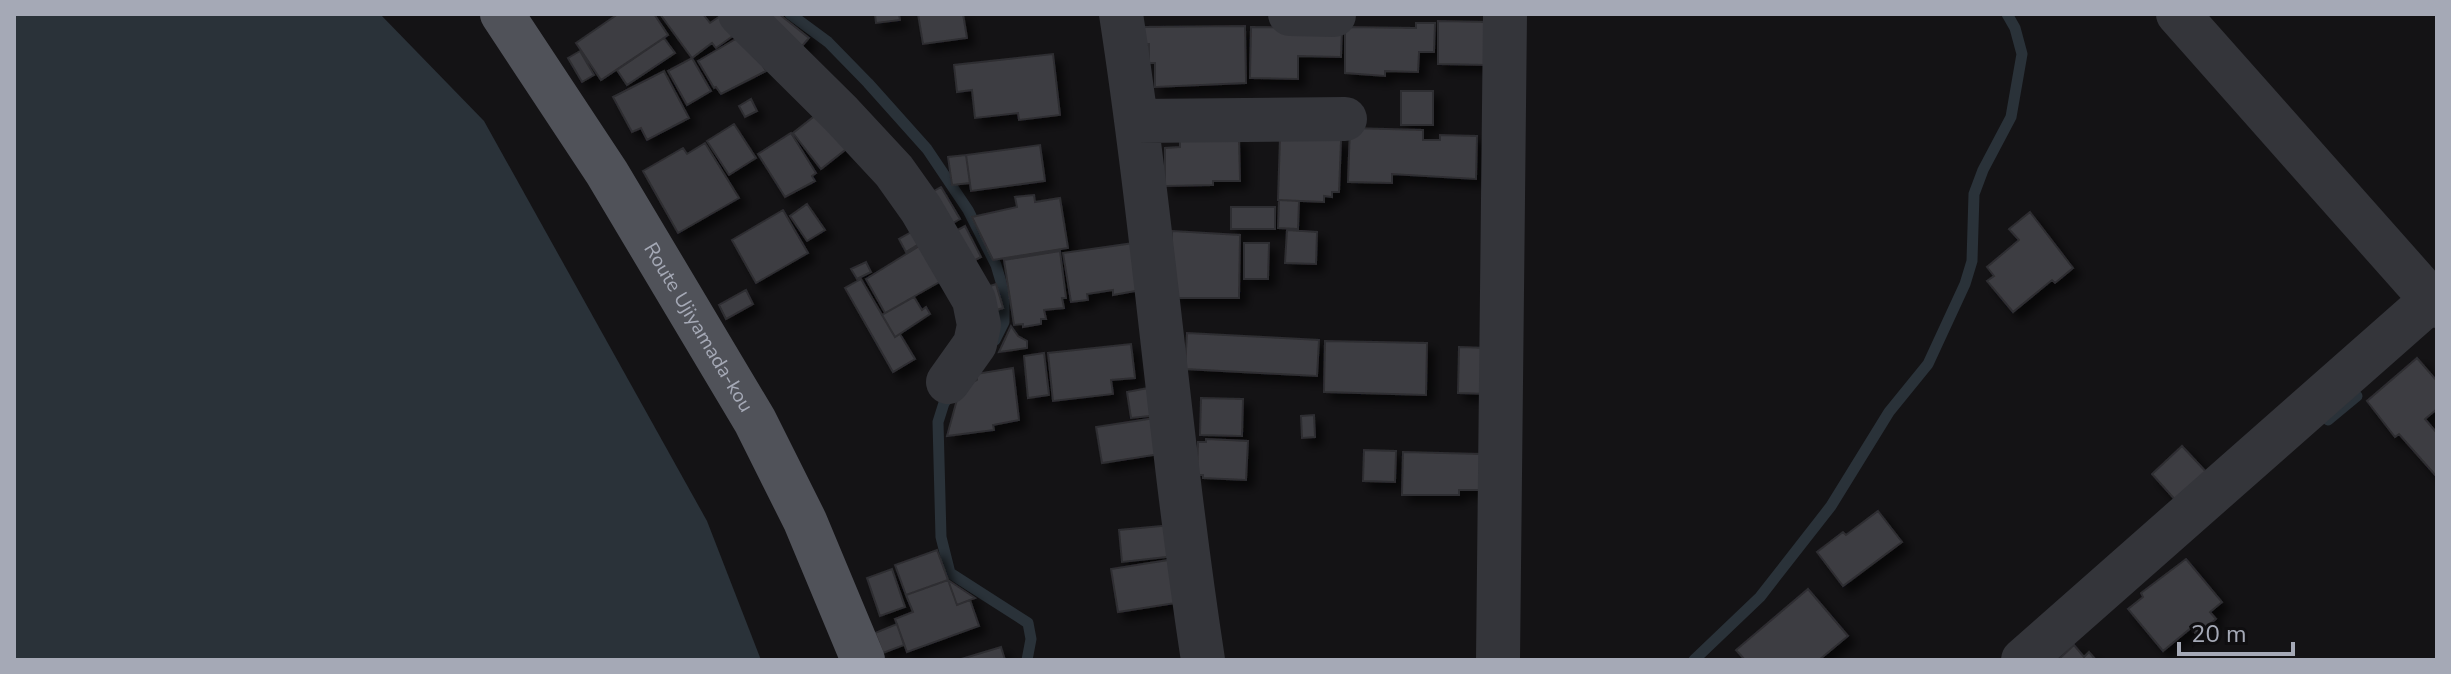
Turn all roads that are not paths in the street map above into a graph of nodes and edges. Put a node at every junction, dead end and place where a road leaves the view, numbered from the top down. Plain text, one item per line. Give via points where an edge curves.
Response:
1 (502, 14) edge
2 (740, 14) edge
3 (1121, 14) edge
4 (1290, 14) edge
5 (1505, 14) edge
6 (2178, 14) edge
7 (1334, 15) edge
8 (1345, 119) dead end
9 (1137, 121) junction
10 (2435, 300) edge
11 (948, 382) dead end
12 (863, 660) edge
13 (1203, 660) edge
14 (1498, 660) edge
15 (2023, 660) edge

1 - 12 main road, Route Ujiyamada-kou via 607,173 755,421 805,521
2 - 11 street via 894,171 974,300 979,325 975,344
3 - 9 street
4 - 7 street
5 - 14 street
6 - 10 street
8 - 9 street
9 - 13 street
10 - 15 street

